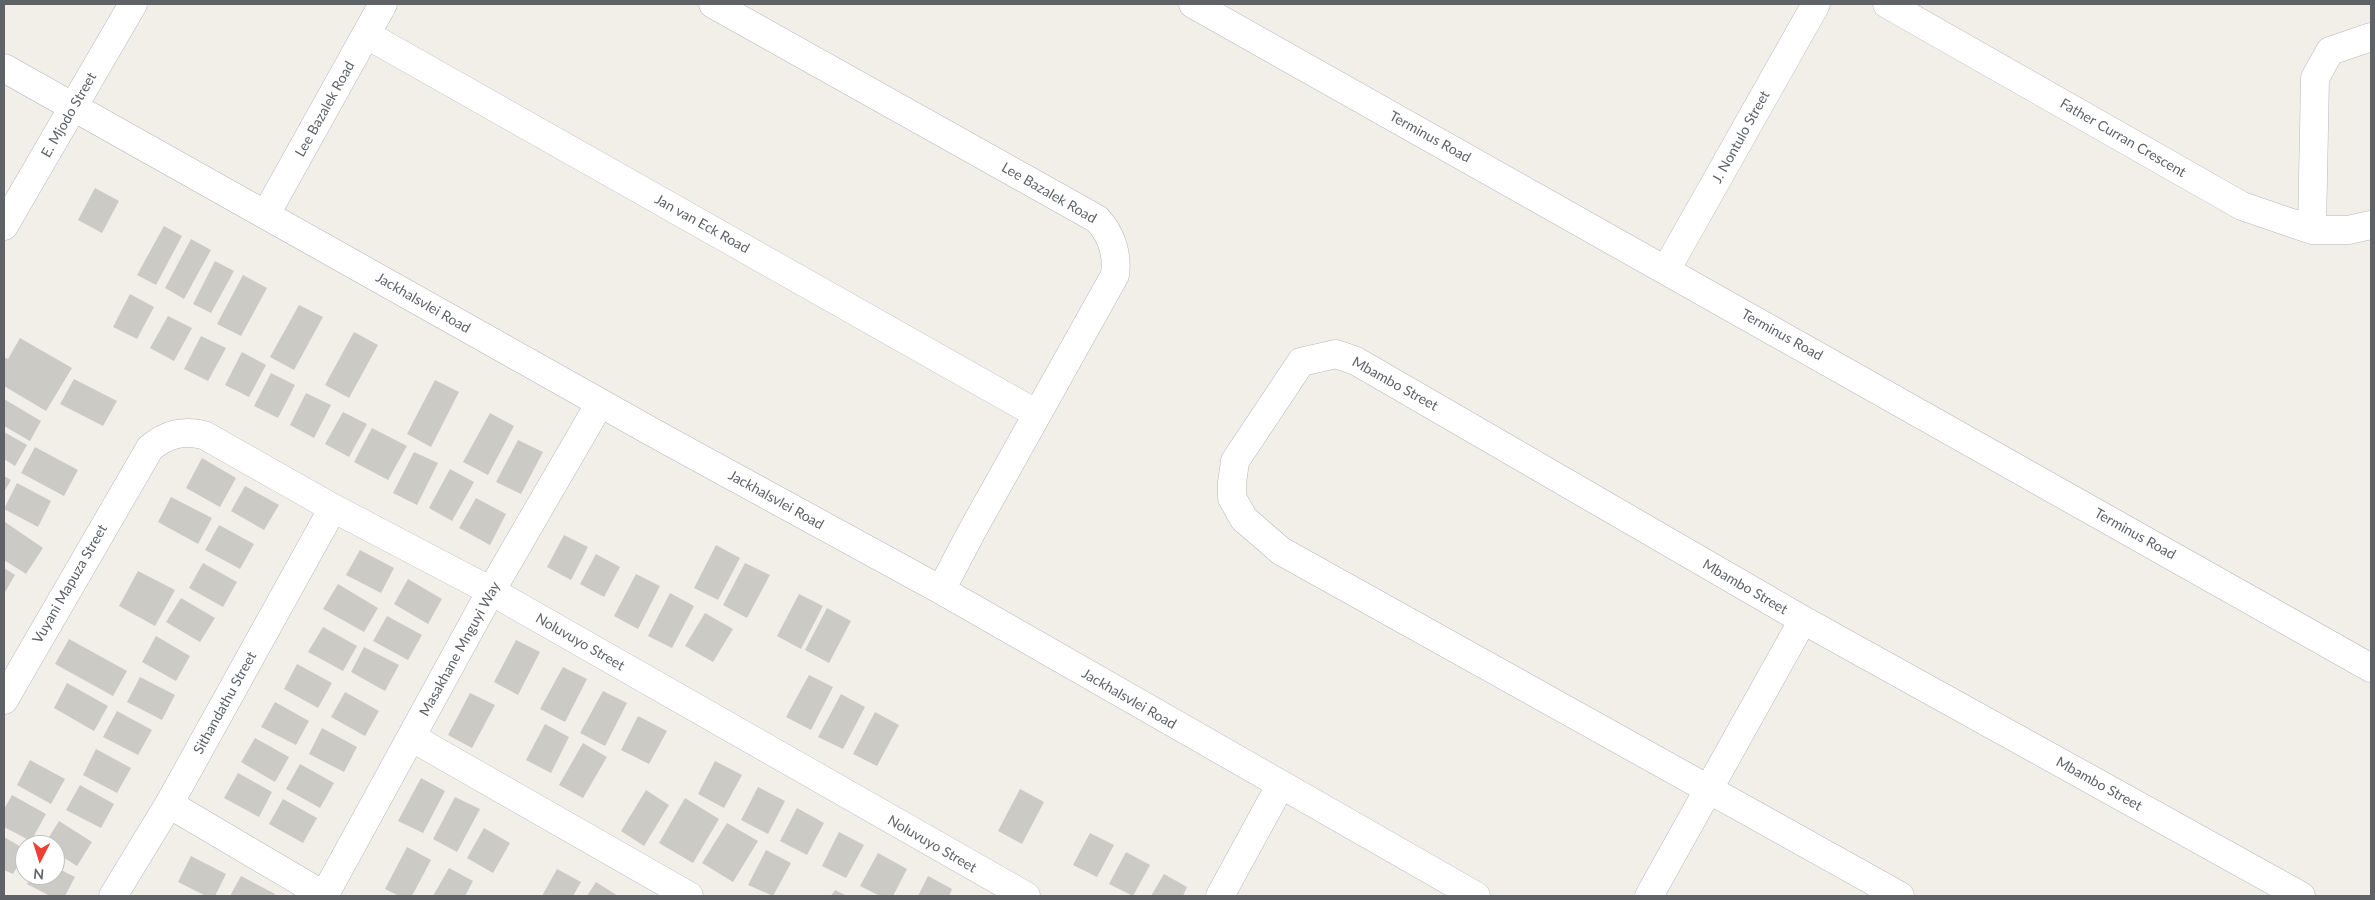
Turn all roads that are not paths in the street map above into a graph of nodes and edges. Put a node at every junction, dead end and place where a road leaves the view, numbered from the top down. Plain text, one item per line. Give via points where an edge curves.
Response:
1 (133, 4) edge
2 (383, 4) edge
3 (713, 4) edge
4 (1193, 4) edge
5 (1816, 4) edge
6 (1888, 4) edge
7 (366, 35) junction
8 (2371, 37) edge
9 (4, 68) edge
10 (74, 108) junction
11 (266, 214) junction
12 (2371, 225) edge
13 (4, 226) edge
14 (2312, 230) junction
15 (1666, 270) junction
16 (600, 403) junction
17 (1037, 414) junction
18 (137, 468) joint
19 (333, 508) junction
20 (941, 590) junction
21 (491, 591) junction
22 (1802, 620) junction
23 (2371, 668) edge
24 (4, 700) edge
25 (411, 737) junction
26 (1280, 786) junction
27 (1709, 788) junction
28 (169, 804) junction
29 (985, 887) edge
30 (113, 896) edge
31 (324, 896) edge
32 (689, 896) edge
33 (1026, 896) edge
34 (1220, 896) edge
35 (1476, 896) edge
36 (1649, 896) edge
37 (1900, 896) edge
38 (2301, 896) edge

1 - 10 street, E. Mjodo Street
2 - 7 street, Lee Bazalek Road
3 - 17 street, Lee Bazalek Road via 1089,214 1104,227 1117,263 1115,275
4 - 15 street, Terminus Road
5 - 15 street, J. Nontulo Street
6 - 14 street, Father Curran Crescent via 2242,206
7 - 11 street, Lee Bazalek Road
7 - 17 street, Jan van Eck Road
8 - 14 street via 2330,51 2315,78
9 - 10 street, Jackhalsvlei Road
10 - 11 street, Jackhalsvlei Road
10 - 13 street, E. Mjodo Street
11 - 16 street, Jackhalsvlei Road
12 - 14 street, Father Curran Crescent via 2348,230
15 - 23 street, Terminus Road
16 - 20 street, Jackhalsvlei Road
16 - 21 street, Masakhane Mnguyi Way
17 - 20 street, Lee Bazalek Road
18 - 19 street, Noluvuyo Street via 150,448 162,438 189,431 204,435
18 - 24 street, Vuyani Mapuza Street
19 - 21 street, Noluvuyo Street
19 - 28 street, Sithandathu Street
20 - 26 street, Jackhalsvlei Road
21 - 25 street, Masakhane Mnguyi Way
21 - 29 street, Noluvuyo Street
22 - 27 street
22 - 27 street, Mbambo Street via 1356,361 1336,354 1301,362 1236,461 1232,498 1244,519 1281,551
22 - 38 street, Mbambo Street
25 - 31 street, Masakhane Mnguyi Way
25 - 32 street
26 - 34 street
26 - 35 street, Jackhalsvlei Road
27 - 36 street
27 - 37 street, Mbambo Street
28 - 30 street, Sithandathu Street
28 - 31 street
29 - 33 street, Noluvuyo Street

